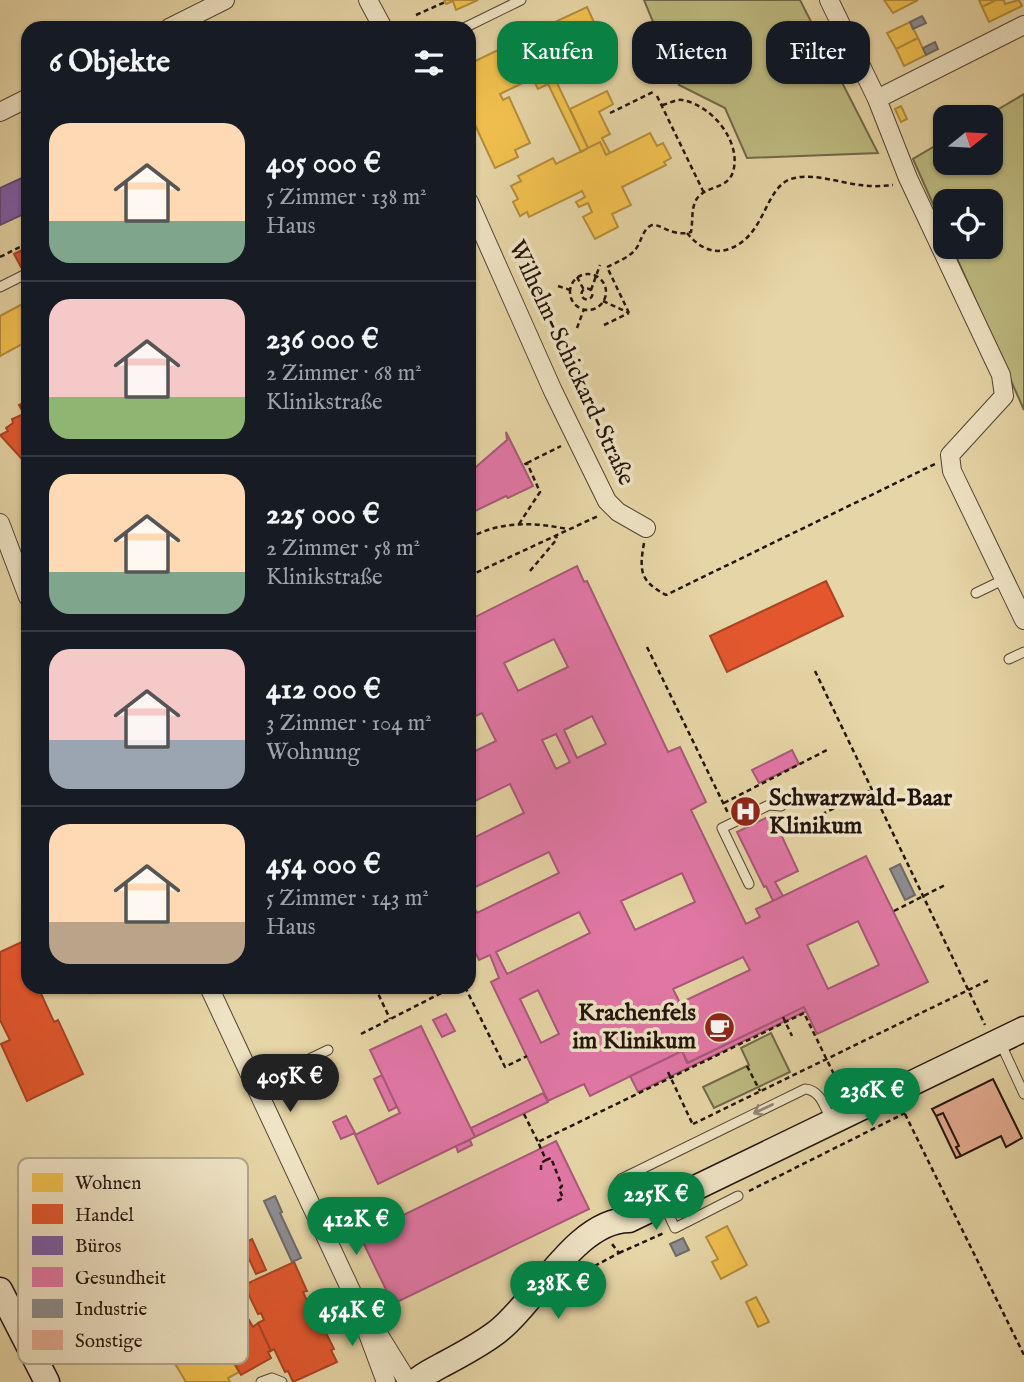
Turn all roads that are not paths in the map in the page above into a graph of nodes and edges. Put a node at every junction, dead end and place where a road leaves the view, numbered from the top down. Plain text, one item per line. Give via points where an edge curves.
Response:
1 (225, 0) edge
2 (368, 0) edge
3 (521, 0) edge
4 (829, 0) edge
5 (183, 21) edge
6 (379, 21) edge
7 (476, 22) edge
8 (1024, 25) edge
9 (877, 99) junction
10 (21, 102) edge
11 (0, 112) edge
12 (476, 218) edge
13 (21, 276) edge
14 (0, 287) edge
15 (0, 523) edge
16 (646, 528) road end
17 (21, 578) edge
18 (1005, 579) junction
19 (976, 593) dead end
20 (1024, 620) edge
21 (1024, 652) edge
22 (1009, 659) dead end
23 (781, 806) dead end
24 (749, 884) dead end
25 (212, 994) edge
26 (1024, 1029) edge
27 (992, 1033) junction
28 (328, 1050) dead end
29 (255, 1085) junction
30 (1024, 1094) edge
31 (831, 1122) junction
32 (738, 1196) road end
33 (663, 1203) junction
34 (629, 1220) junction
35 (0, 1290) edge
36 (355, 1299) junction
37 (18, 1325) edge
38 (38, 1364) edge
39 (47, 1382) edge
40 (261, 1382) edge
41 (282, 1382) edge
42 (386, 1382) edge
43 (408, 1382) edge
44 (415, 1382) edge
45 (440, 1382) edge

1 - 5 street
2 - 6 street
3 - 7 lane
4 - 9 street
8 - 9 street
9 - 18 street via 908,178 1001,375 1004,396 950,455 952,471
10 - 11 street
12 - 16 street, Wilhelm-Schickard-Straße via 607,501
13 - 14 lane
15 - 17 street
18 - 19 lane
18 - 20 street
21 - 22 lane
23 - 24 lane via 769,805 722,828
25 - 29 street
26 - 27 street
27 - 30 lane
27 - 31 street via 893,1092
28 - 29 lane
29 - 36 street
31 - 33 street
31 -> 34 lane via 813,1089 806,1088 621,1179 616,1193
32 - 33 lane via 675,1228
33 - 34 street
34 - 44 street via 618,1220 580,1243 499,1331
34 - 45 street via 626,1230 564,1278 521,1331
35 - 37 street
36 - 42 street
36 - 43 street
38 - 39 street
40 - 41 lane via 272,1378

